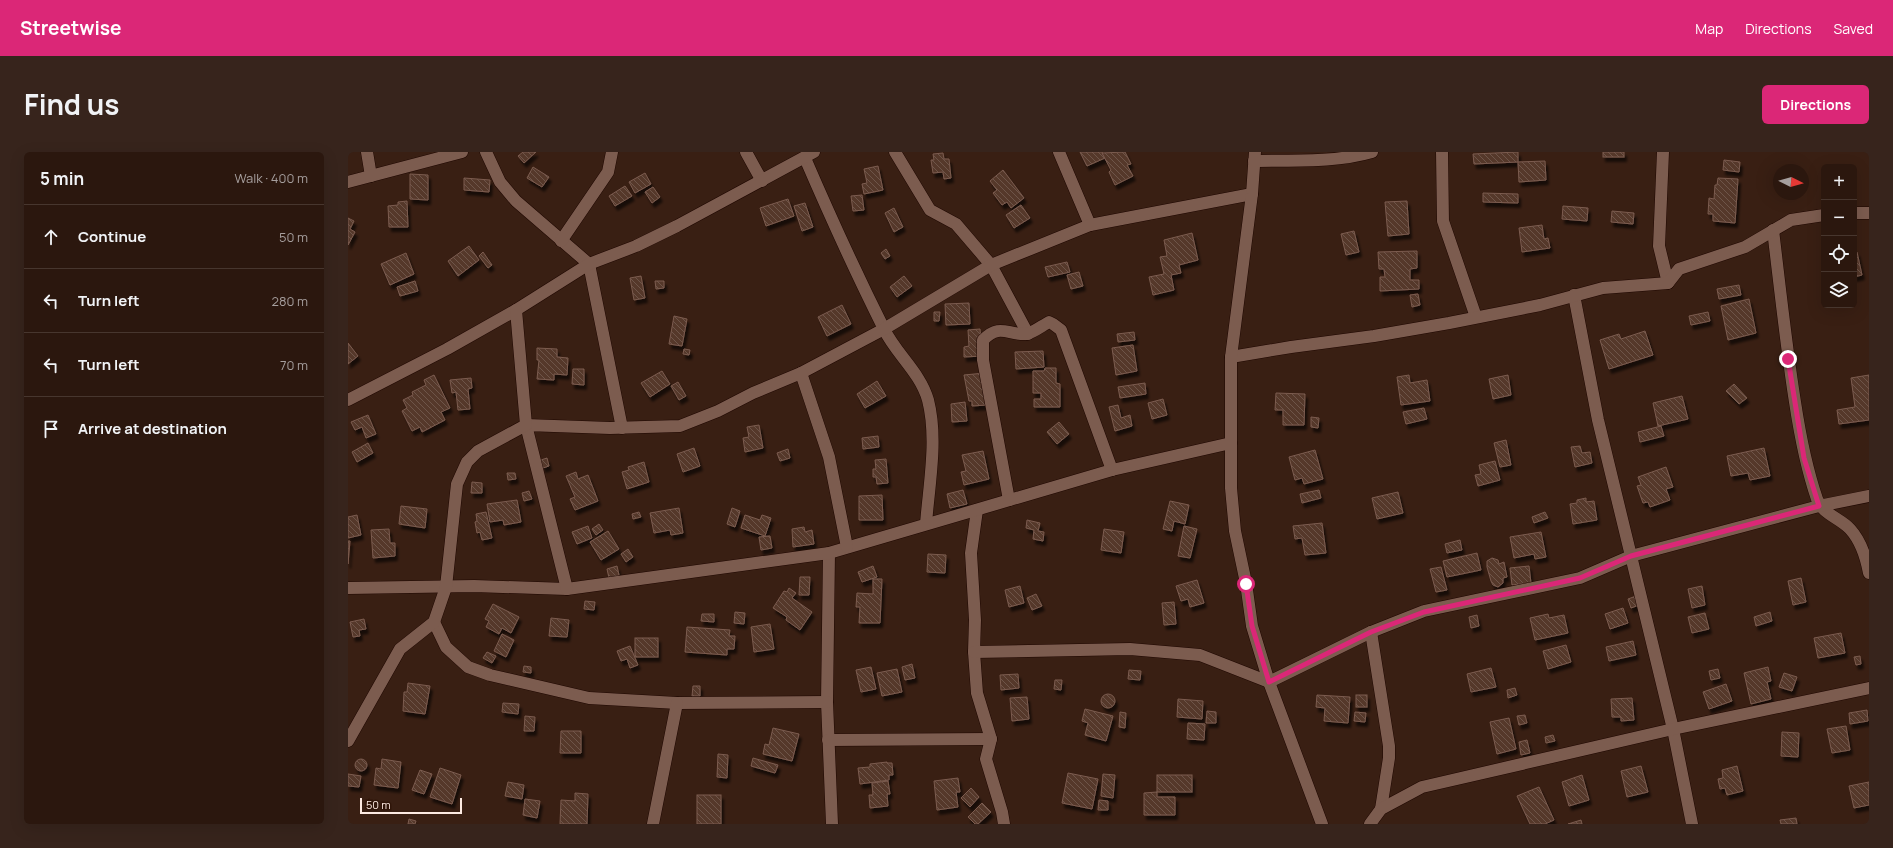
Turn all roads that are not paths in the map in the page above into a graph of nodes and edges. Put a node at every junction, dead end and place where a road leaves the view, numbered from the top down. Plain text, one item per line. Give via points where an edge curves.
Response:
1 (367, 152) edge
2 (462, 152) edge
3 (486, 152) edge
4 (612, 152) edge
5 (746, 152) edge
6 (896, 152) edge
7 (1059, 152) edge
8 (1372, 152) edge
9 (1442, 152) edge
10 (1663, 152) edge
11 (810, 155) edge
12 (1254, 156) edge
13 (371, 176) junction
14 (762, 181) junction
15 (348, 182) edge
16 (1252, 194) junction
17 (1869, 212) edge
18 (1857, 213) edge
19 (1821, 215) edge
20 (1090, 225) junction
21 (1773, 230) junction
22 (561, 241) junction
23 (589, 264) junction
24 (991, 265) junction
25 (1668, 283) junction
26 (1574, 296) junction
27 (516, 310) junction
28 (1476, 317) junction
29 (884, 329) junction
30 (1028, 334) junction
31 (1231, 357) junction
32 (801, 372) junction
33 (348, 400) edge
34 (526, 425) junction
35 (622, 428) junction
36 (1231, 443) junction
37 (1112, 470) junction
38 (1869, 496) edge
39 (1009, 500) junction
40 (1819, 506) junction
41 (977, 510) junction
42 (926, 524) junction
43 (847, 547) junction
44 (829, 553) junction
45 (1631, 556) junction
46 (1869, 573) edge
47 (446, 587) junction
48 (348, 588) edge
49 (567, 589) junction
50 (434, 622) junction
51 (1371, 632) junction
52 (974, 652) junction
53 (1269, 682) junction
54 (1869, 688) edge
55 (827, 702) junction
56 (677, 703) junction
57 (1673, 729) junction
58 (991, 739) junction
59 (828, 740) junction
60 (348, 741) edge
61 (1381, 809) junction
62 (653, 824) edge
63 (832, 824) edge
64 (1004, 824) edge
65 (1322, 824) edge
66 (1370, 824) edge
67 (1692, 824) edge

1 - 13 street
2 - 13 street
3 - 22 street via 500,182 516,201
4 - 22 street via 608,172
5 - 14 street
6 - 24 street via 930,210 956,224
7 - 20 street
8 - 12 street via 1334,160
9 - 28 street via 1443,221
10 - 25 street via 1659,246
11 - 14 street
11 - 29 street via 844,247
12 - 16 street
13 - 15 street
14 - 23 street via 636,246
16 - 20 street
16 - 31 street
17 - 18 street
19 - 21 street via 1791,220
20 - 24 street
21 - 25 street via 1745,247 1679,269
21 - 40 street via 1788,359 1803,450
22 - 23 street
23 - 27 street
23 - 35 street
24 - 29 street
24 - 30 street
25 - 26 street via 1603,288
26 - 28 street
26 - 45 street via 1598,420
27 - 33 street
27 - 34 street
28 - 31 street via 1374,336
29 - 32 street
29 - 42 street via 921,381 928,401 932,455
30 - 37 street via 1049,322 1061,330
30 - 39 street via 998,330 983,340 983,360
31 - 36 street
32 - 35 street via 712,414 680,426
32 - 43 street via 829,457
34 - 35 street
34 - 47 street via 478,451 461,473 457,484
34 - 49 street
36 - 37 street
36 - 53 street via 1235,531 1252,626
37 - 39 street
38 - 40 street
39 - 41 street
40 - 45 street
40 - 46 street via 1849,528 1860,544
41 - 42 street
41 - 52 street via 971,553
42 - 43 street
43 - 44 street
44 - 49 street
44 - 55 street
45 - 51 street via 1580,578 1424,612
45 - 57 street
47 - 48 street
47 - 49 street
47 - 50 street
50 - 56 street via 446,647 454,656 468,667 490,675 589,698
50 - 60 street via 400,649
51 - 53 street
51 - 61 street via 1389,746
52 - 53 street via 1130,649 1200,655
52 - 58 street via 977,693
53 - 65 street
54 - 57 street
55 - 56 street
55 - 59 street
56 - 62 street
57 - 61 street via 1422,787
57 - 67 street
58 - 59 street
58 - 64 street via 986,759
59 - 63 street
61 - 66 street

